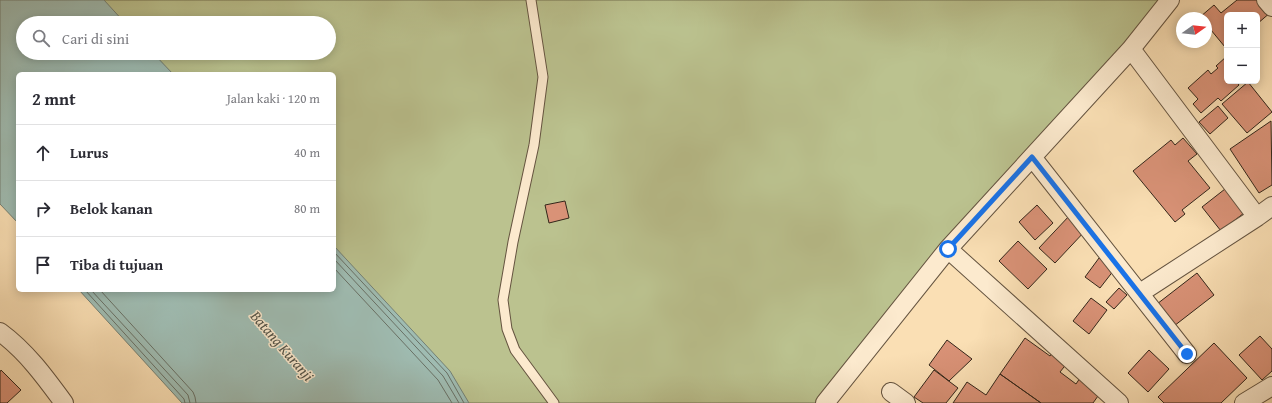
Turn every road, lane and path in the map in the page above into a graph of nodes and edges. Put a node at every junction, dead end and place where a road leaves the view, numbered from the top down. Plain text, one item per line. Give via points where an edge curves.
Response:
1 (531, 0) edge
2 (1170, 0) edge
3 (1266, 0) edge
4 (1272, 7) edge
5 (1131, 49) junction
6 (1032, 157) junction
7 (1272, 206) edge
8 (1257, 217) junction
9 (948, 249) junction
10 (1140, 293) junction
11 (0, 332) edge
12 (1187, 354) dead end
13 (1272, 386) edge
14 (891, 392) dead end
15 (64, 403) edge
16 (554, 403) edge
17 (825, 403) edge
18 (906, 403) edge
19 (1119, 403) edge
20 (1244, 403) edge

1 - 16 lane via 543,77 534,144 503,300 507,329 515,350
2 - 5 street
3 - 4 street
5 - 6 street
5 - 8 street
6 - 9 street
6 - 10 street
7 - 8 street
8 - 10 street
9 - 17 street
9 - 19 street
10 - 12 street
11 - 15 street via 42,373
13 - 20 street
14 - 18 street

